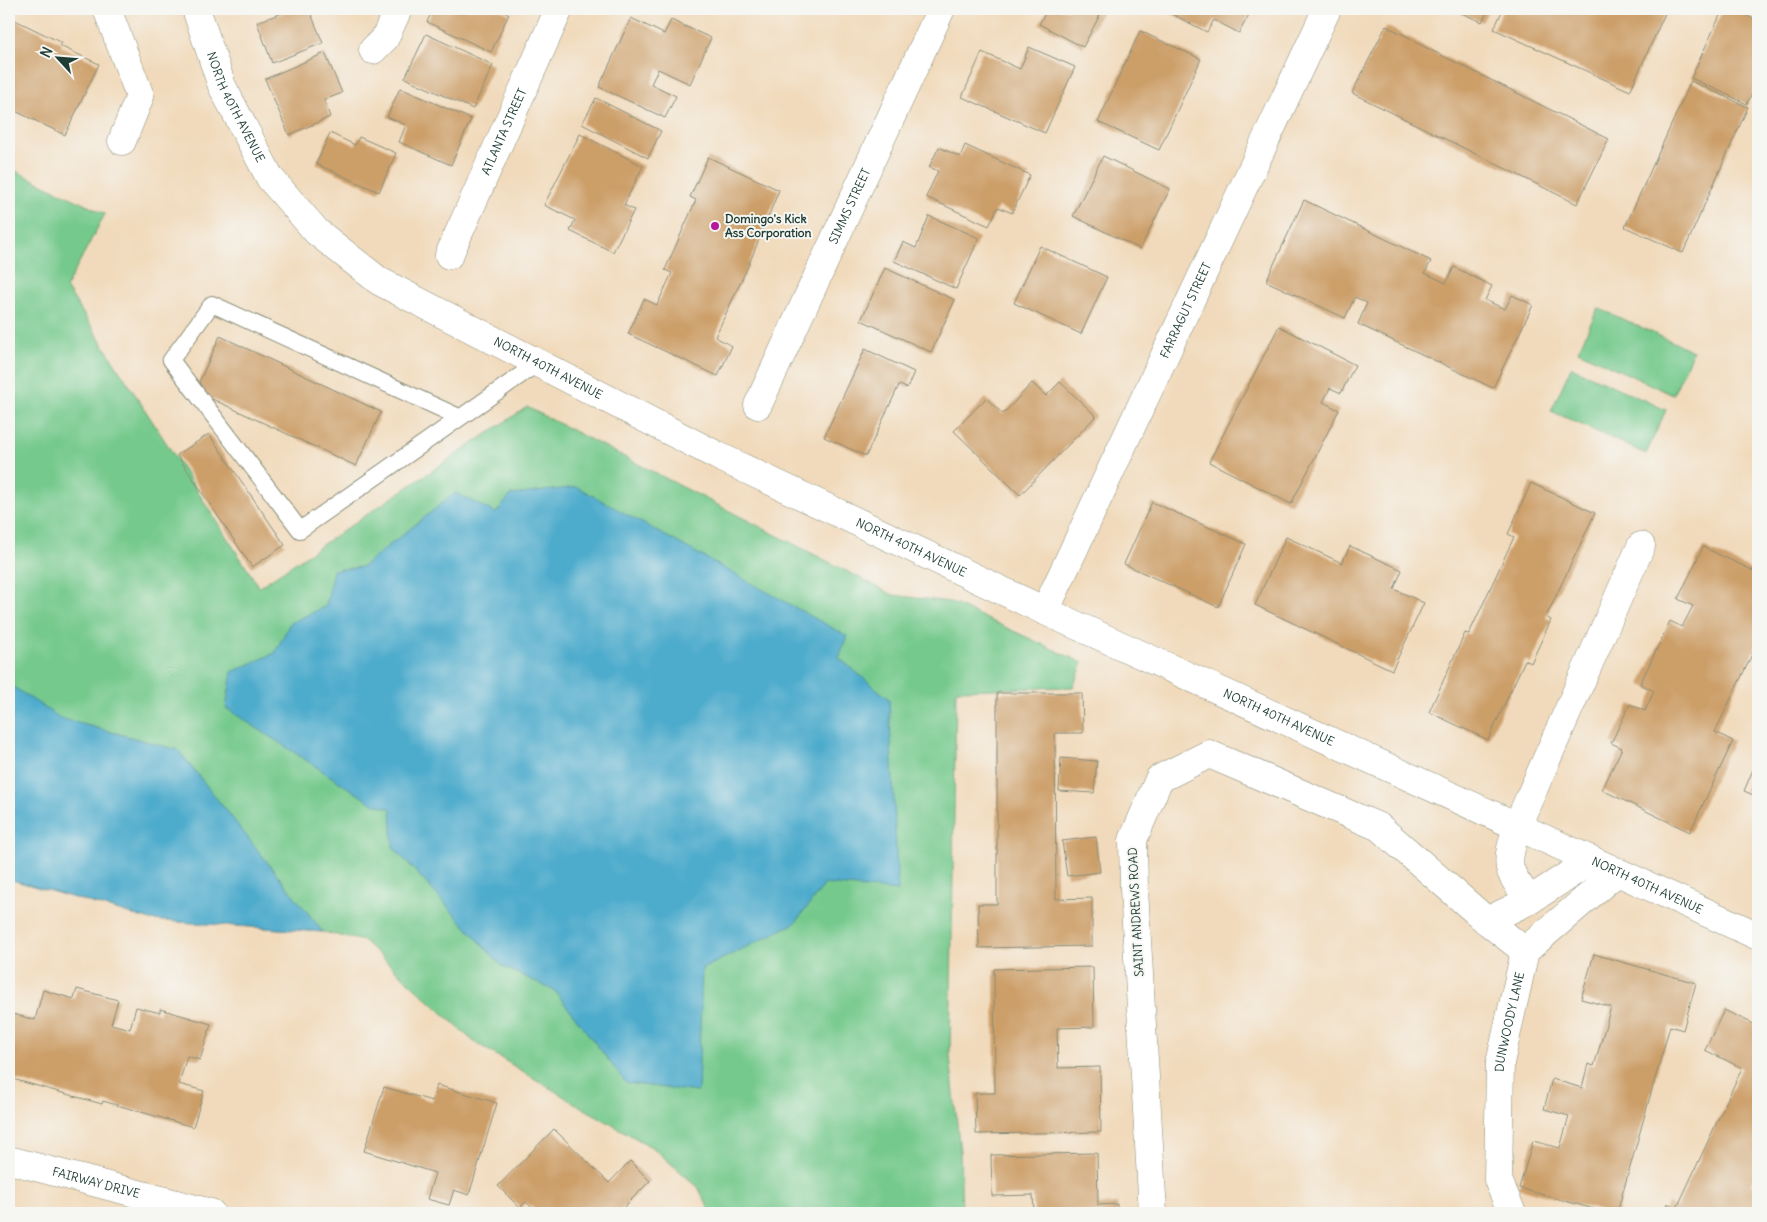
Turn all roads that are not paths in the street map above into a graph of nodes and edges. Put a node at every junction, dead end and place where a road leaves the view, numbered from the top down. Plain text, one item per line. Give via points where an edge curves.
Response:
1 (107, 9) edge
2 (196, 9) edge
3 (398, 9) edge
4 (559, 9) edge
5 (941, 9) edge
6 (1327, 9) edge
7 (373, 50) dead end
8 (122, 140) dead end
9 (449, 255) dead end
10 (538, 363) junction
11 (758, 405) dead end
12 (459, 417) junction
13 (1641, 546) dead end
14 (1045, 611) junction
15 (1517, 826) junction
16 (1592, 860) junction
17 (1617, 872) junction
18 (1530, 900) junction
19 (1487, 921) junction
20 (1758, 936) edge
21 (1525, 950) junction
22 (9, 1160) edge
23 (211, 1213) edge
24 (1153, 1213) edge
25 (1512, 1213) edge

1 - 8 street via 140,96
2 - 10 street, NORTH 40TH AVENUE via 222,86 270,178 317,232 379,281
3 - 7 street via 385,38
4 - 9 street, ATLANTA STREET
5 - 11 street, SIMMS STREET
6 - 14 street, FARRAGUT STREET
10 - 12 lane
10 - 14 street, NORTH 40TH AVENUE via 718,456
12 - 12 lane via 212,304 171,360 300,530
13 - 15 street
14 - 15 street, NORTH 40TH AVENUE
15 - 16 street, NORTH 40TH AVENUE
15 - 18 street via 1508,859 1512,877
16 - 17 street, NORTH 40TH AVENUE
16 - 18 street
17 - 20 street, NORTH 40TH AVENUE
17 - 21 street
18 - 19 street
19 - 21 street, SAINT ANDREWS ROAD
19 - 24 street, SAINT ANDREWS ROAD via 1379,827 1209,754 1158,779 1133,840
21 - 25 street, DUNWOODY LANE via 1500,1063 1498,1180
22 - 23 street, FAIRWAY DRIVE

